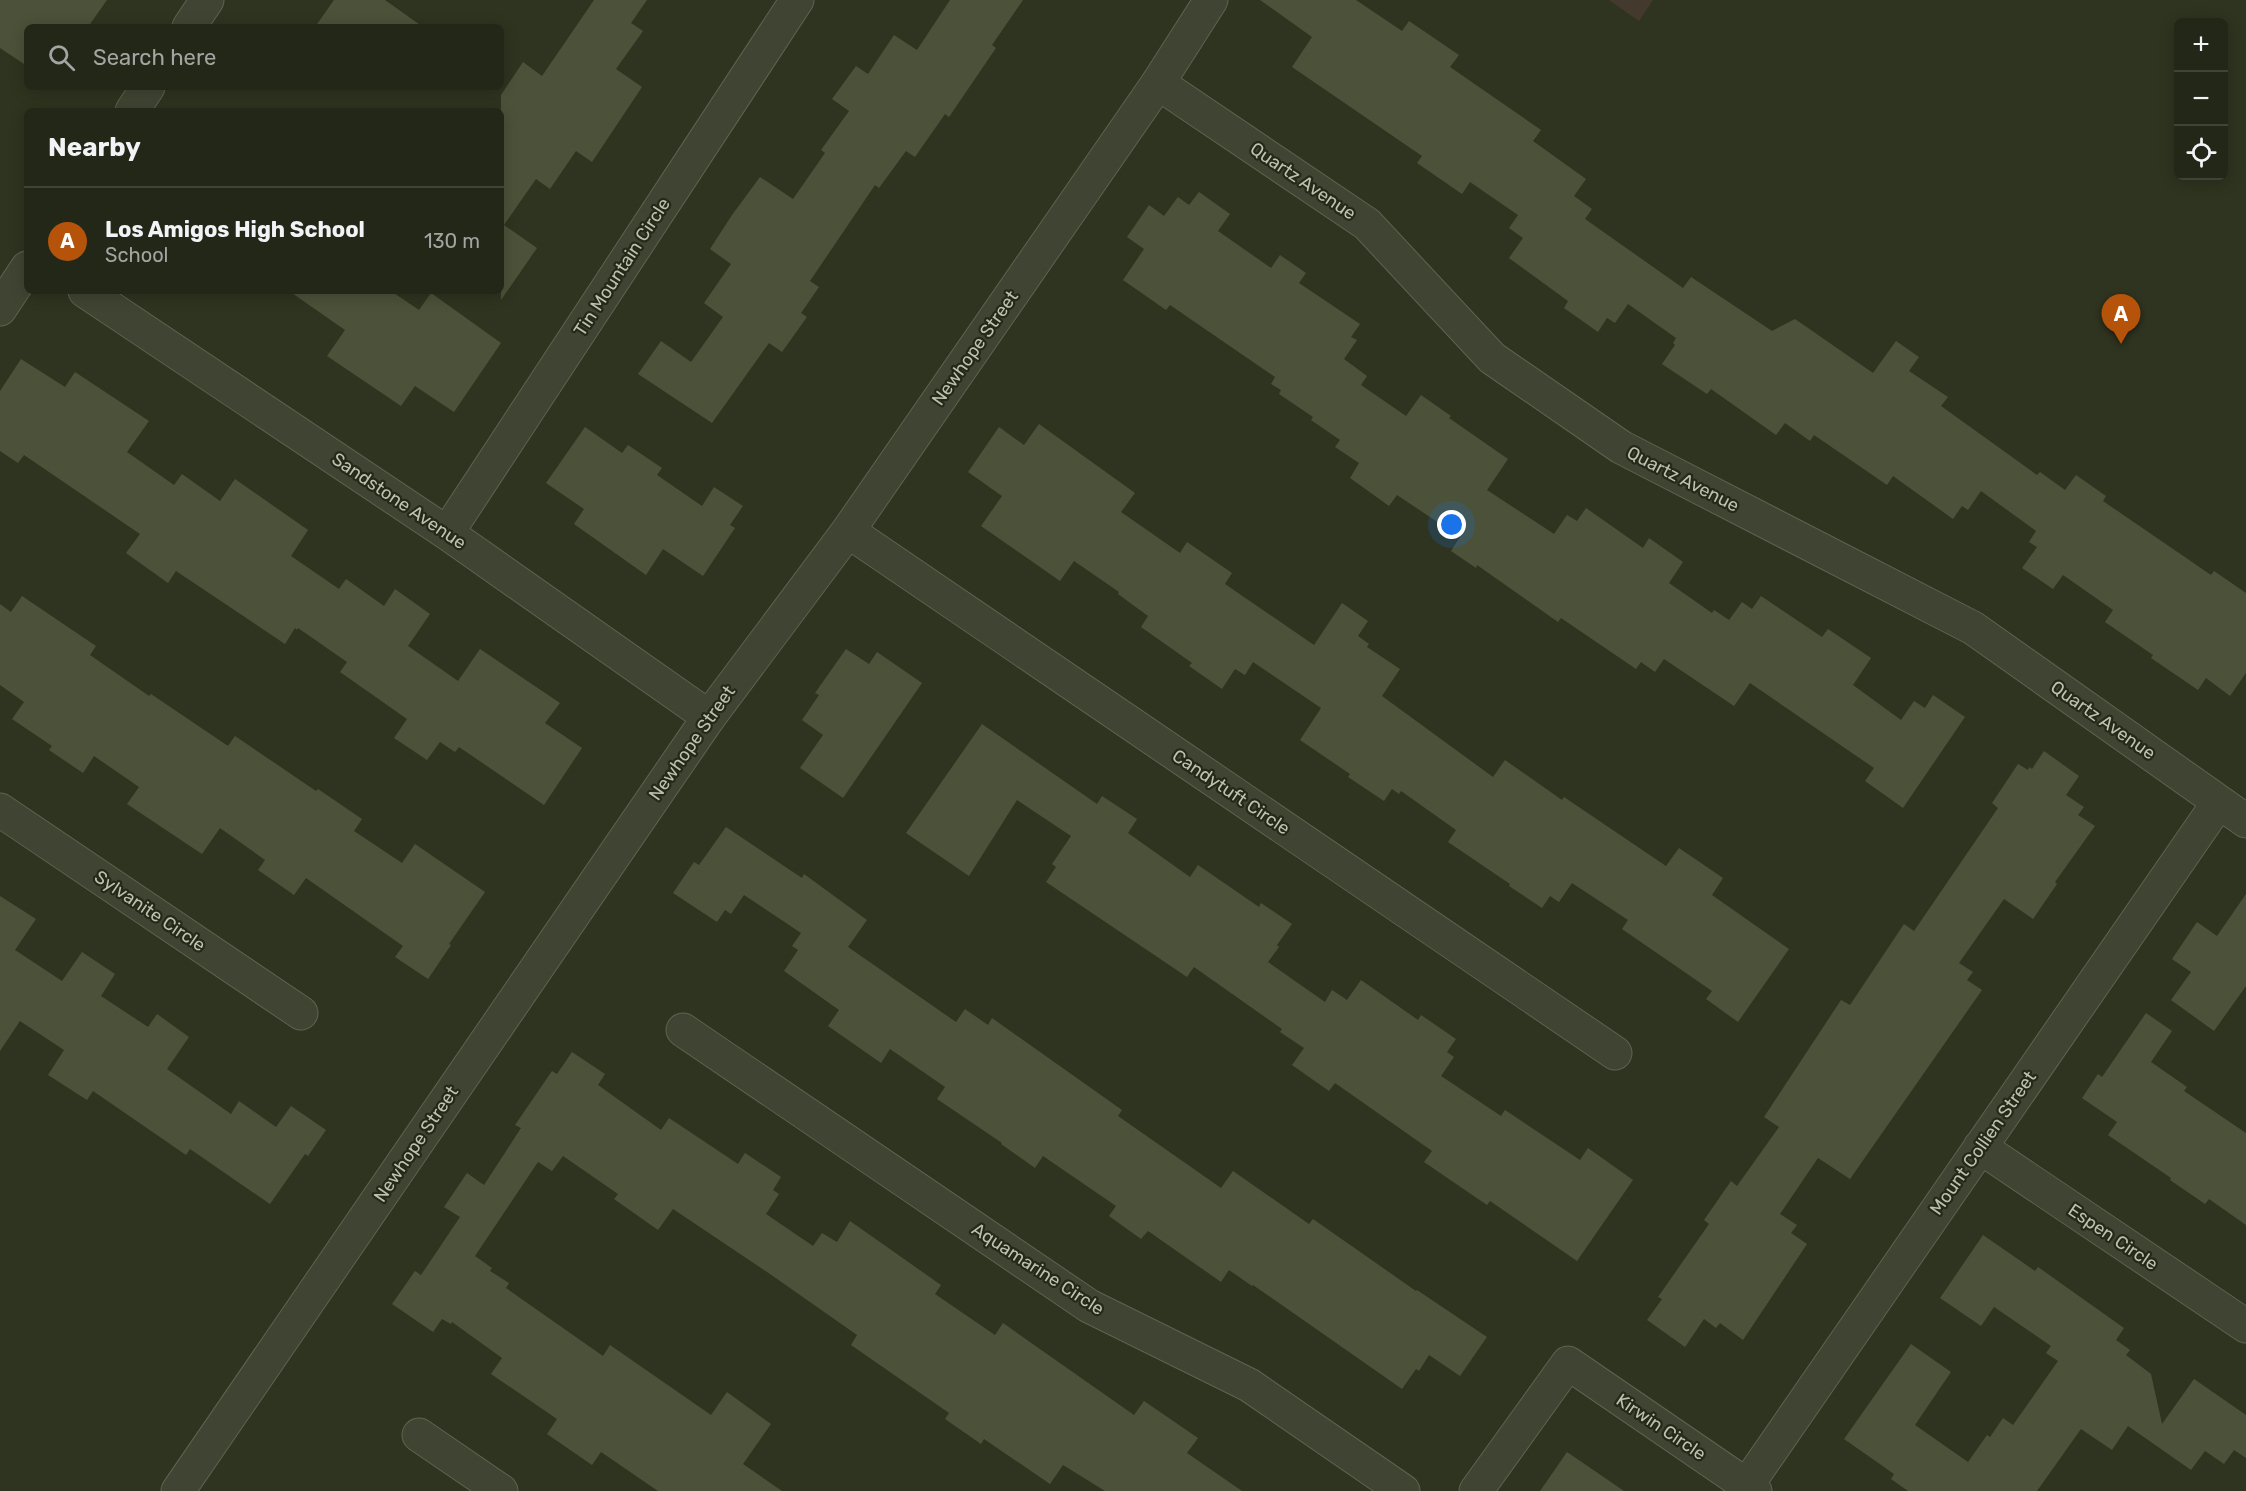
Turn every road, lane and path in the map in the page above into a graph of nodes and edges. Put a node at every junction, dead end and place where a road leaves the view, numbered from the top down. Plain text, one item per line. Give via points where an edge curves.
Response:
1 (207, 0) edge
2 (797, 0) edge
3 (1211, 0) edge
4 (191, 24) edge
5 (1158, 83) junction
6 (146, 90) edge
7 (134, 108) edge
8 (24, 273) edge
9 (89, 294) edge
10 (0, 309) edge
11 (848, 531) junction
12 (447, 533) junction
13 (709, 717) junction
14 (2219, 802) junction
15 (0, 810) edge
16 (2246, 821) edge
17 (300, 1013) dead end
18 (683, 1030) dead end
19 (1615, 1053) dead end
20 (1980, 1147) junction
21 (2246, 1326) edge
22 (419, 1435) dead end
23 (1751, 1488) edge
24 (178, 1491) edge
25 (501, 1491) edge
26 (1403, 1491) edge
27 (1476, 1491) edge

1 - 4 street
2 - 12 street, Tin Mountain Circle
3 - 5 street, Newhope Street
5 - 11 street, Newhope Street
5 - 14 street, Quartz Avenue via 1367,224 1492,358 1621,447 1973,628
6 - 7 street
8 - 10 street
9 - 12 street, Sandstone Avenue
11 - 13 street, Newhope Street
11 - 19 street, Candytuft Circle
12 - 13 street, Sandstone Avenue
13 - 24 street, Newhope Street
14 - 16 street, Quartz Avenue
14 - 20 street, Mount Collien Street
15 - 17 street, Sylvanite Circle
18 - 26 street, Aquamarine Circle via 1089,1306 1249,1385
20 - 21 street, Espen Circle
20 - 23 street, Mount Collien Street
22 - 25 street
23 - 27 street, Kirwin Circle via 1568,1363

